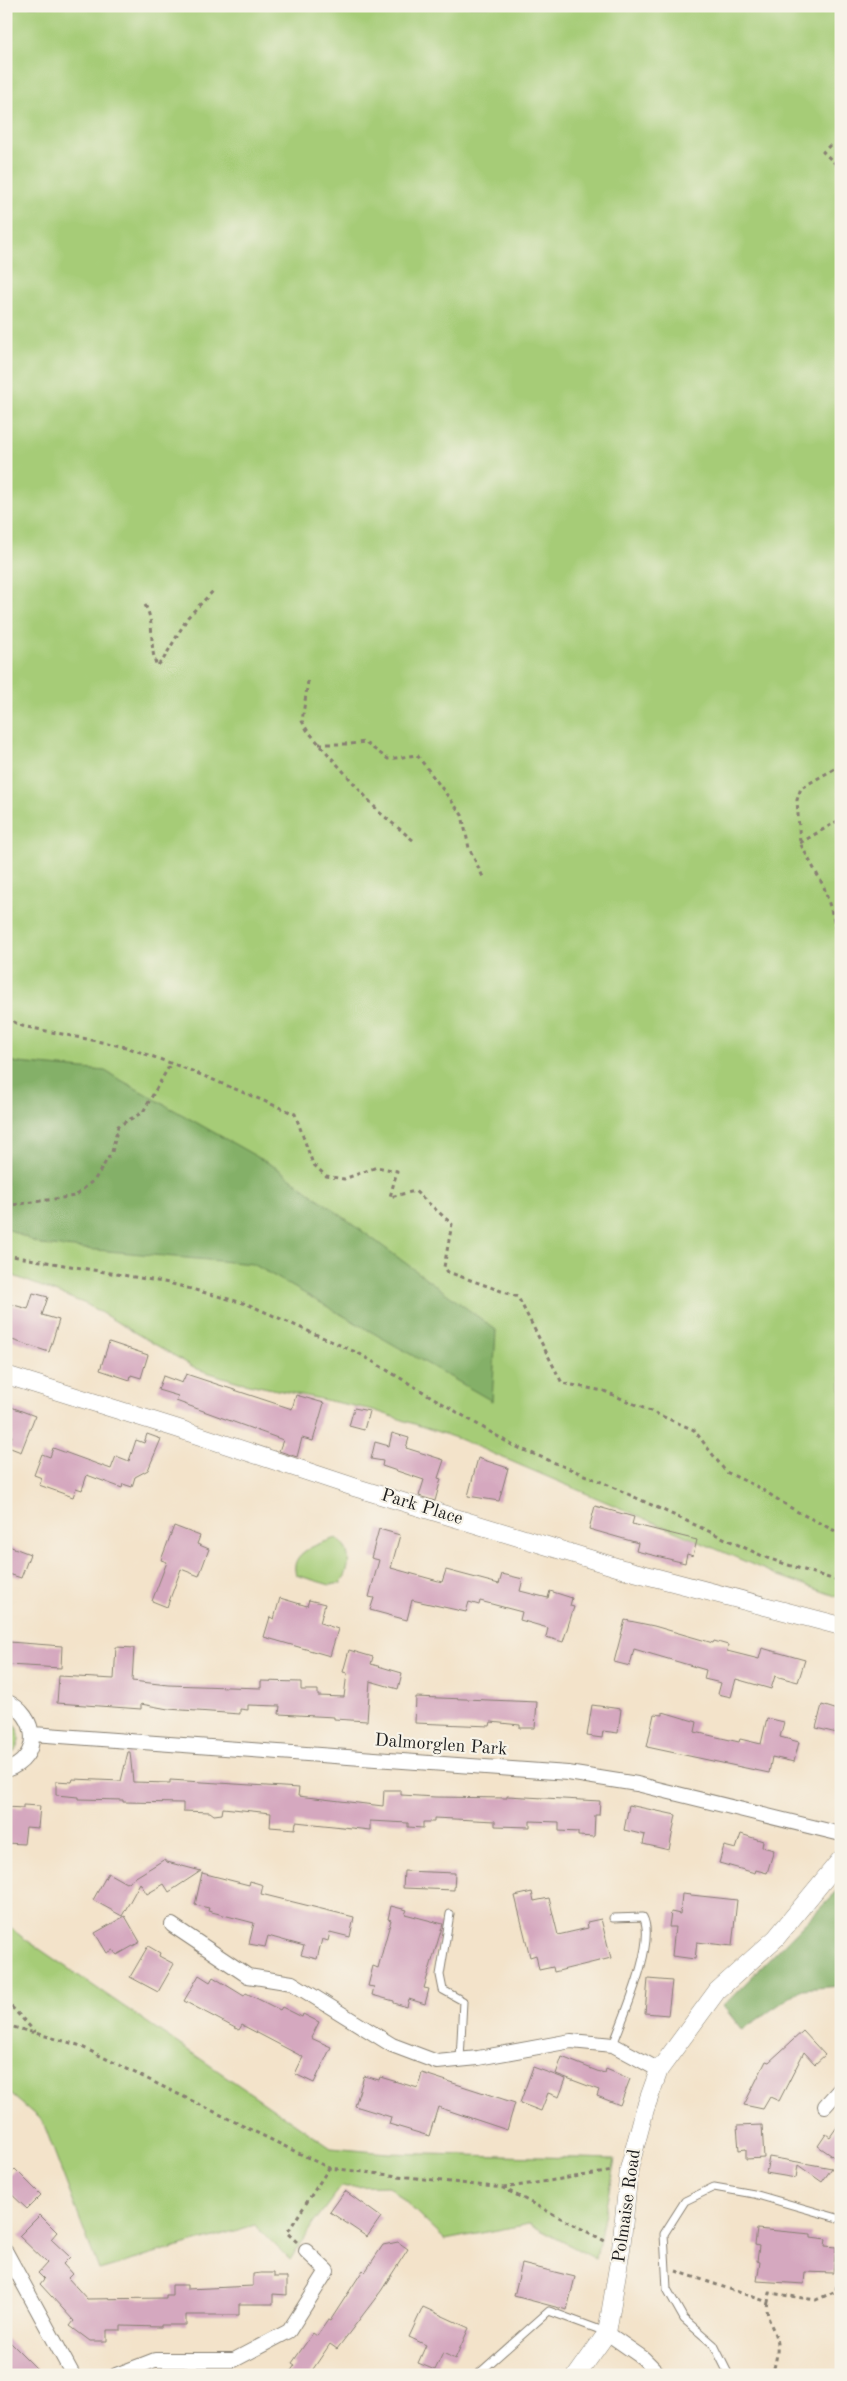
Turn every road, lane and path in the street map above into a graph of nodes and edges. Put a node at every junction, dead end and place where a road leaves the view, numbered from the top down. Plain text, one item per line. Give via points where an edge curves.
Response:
1 (830, 145) dead end
2 (841, 169) edge
3 (841, 201) edge
4 (838, 206) dead end
5 (215, 588) dead end
6 (145, 605) dead end
7 (308, 681) dead end
8 (319, 744) junction
9 (841, 765) edge
10 (841, 819) edge
11 (414, 841) dead end
12 (800, 843) junction
13 (484, 879) dead end
14 (841, 970) edge
15 (6, 1018) edge
16 (171, 1063) junction
17 (6, 1206) edge
18 (6, 1255) edge
19 (6, 1375) edge
20 (841, 1534) edge
21 (841, 1582) edge
22 (841, 1626) edge
23 (6, 1701) edge
24 (33, 1734) junction
25 (6, 1770) edge
26 (841, 1834) edge
27 (841, 1859) edge
28 (450, 1914) dead end
29 (613, 1918) dead end
30 (172, 1924) dead end
31 (6, 2001) edge
32 (6, 2024) edge
33 (35, 2032) junction
34 (612, 2045) junction
35 (460, 2060) junction
36 (658, 2070) junction
37 (841, 2088) edge
38 (825, 2106) dead end
39 (329, 2168) junction
40 (628, 2169) junction
41 (503, 2188) junction
42 (841, 2219) edge
43 (841, 2240) edge
44 (621, 2249) junction
45 (306, 2251) joint
46 (6, 2252) edge
47 (666, 2268) junction
48 (768, 2302) junction
49 (607, 2332) junction
50 (73, 2375) edge
51 (116, 2375) edge
52 (477, 2375) edge
53 (577, 2375) edge
54 (660, 2375) edge
55 (724, 2375) edge
56 (772, 2375) edge

1 - 2 path via 823,152
3 - 4 path
5 - 6 path via 188,617 164,660 157,666 149,612
7 - 8 path via 302,722
8 - 11 path via 379,812
8 - 13 path via 364,742 388,758 417,755 462,815 469,848
9 - 12 path via 801,788 797,800
10 - 12 path
12 - 14 path via 824,887 834,920
15 - 16 path via 22,1026 126,1046
16 - 17 path via 143,1112 118,1126 112,1152 95,1180 75,1196
16 - 20 path via 295,1114 314,1164 326,1176 344,1179 377,1166 397,1171 390,1197 415,1191 452,1224 444,1267 448,1272 518,1298 562,1383 604,1391 694,1430 726,1472
18 - 21 path via 169,1283 247,1304 360,1354 512,1445 606,1484 766,1558
19 - 22 street, Park Place via 623,1568
23 - 24 street via 16,1705 28,1718
24 - 25 street via 21,1762
24 - 26 street, Dalmorglen Park via 568,1773 637,1784
27 - 36 street, Polmaise Road via 776,1938 717,1991
28 - 35 lane via 440,1975 443,1990 463,2001
29 - 34 lane via 643,1917 647,1924 642,1965
30 - 35 street via 248,1976 292,1983 392,2045 437,2062
31 - 33 path
32 - 33 path
33 - 39 path via 78,2045
34 - 35 street via 571,2041
34 - 36 street
36 - 40 street, Polmaise Road
37 - 38 street
39 - 41 path
39 - 45 path via 287,2233
40 - 41 path
40 - 44 street, Polmaise Road
41 - 44 path
42 - 47 lane via 754,2194 714,2187 685,2201 664,2234
43 - 48 path via 836,2291 816,2300 770,2293
44 - 49 street, Polmaise Road
45 - 51 street via 327,2271 289,2331 234,2360 155,2360
46 - 50 street
47 - 48 path
47 - 55 lane via 667,2289 684,2319 714,2345 727,2371
48 - 56 path via 766,2312 777,2342
49 - 52 lane via 549,2311
49 - 53 street, Polmaise Road
49 - 54 street via 644,2358

